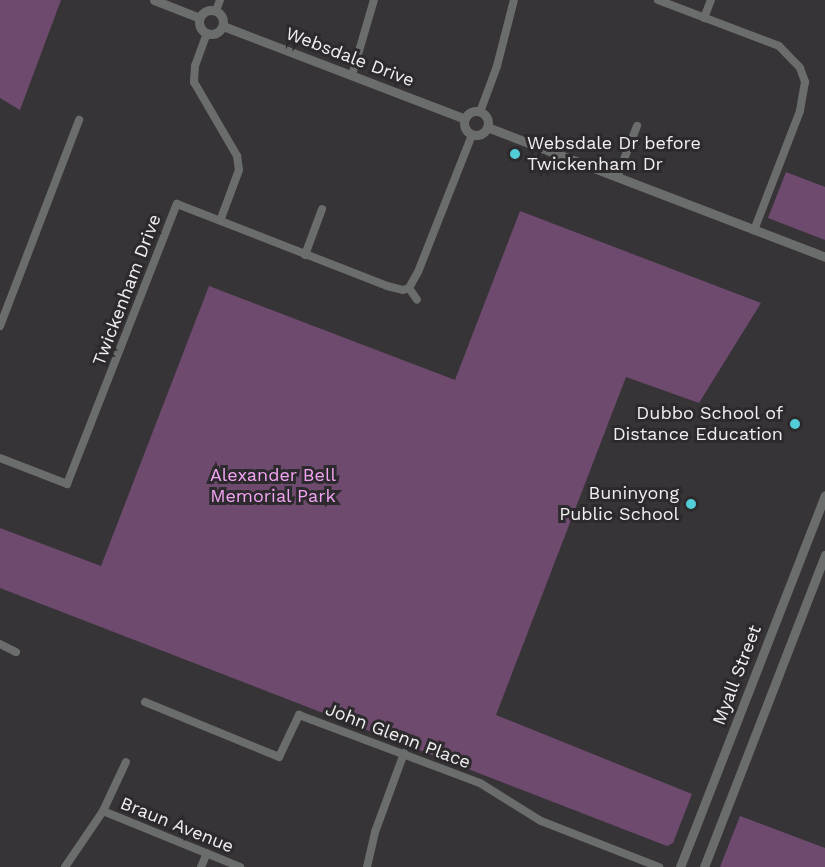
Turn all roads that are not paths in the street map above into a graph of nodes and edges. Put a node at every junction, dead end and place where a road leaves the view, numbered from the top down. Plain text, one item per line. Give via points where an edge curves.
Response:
1 (154, 0) edge
2 (220, 0) edge
3 (374, 0) edge
4 (514, 0) edge
5 (658, 0) edge
6 (711, 0) edge
7 (216, 11) junction
8 (200, 18) junction
9 (704, 18) junction
10 (223, 26) junction
11 (207, 33) junction
12 (352, 75) junction
13 (480, 112) junction
14 (465, 119) junction
15 (79, 120) dead end
16 (637, 126) dead end
17 (487, 127) junction
18 (472, 135) junction
19 (617, 177) junction
20 (322, 209) dead end
21 (220, 221) junction
22 (754, 230) junction
23 (305, 255) junction
24 (825, 257) edge
25 (409, 288) junction
26 (417, 300) dead end
27 (0, 326) edge
28 (0, 458) edge
29 (825, 495) edge
30 (825, 555) edge
31 (0, 644) edge
32 (16, 652) dead end
33 (144, 702) dead end
34 (404, 753) junction
35 (126, 762) dead end
36 (103, 811) junction
37 (207, 854) junction
38 (65, 867) edge
39 (201, 867) edge
40 (240, 867) edge
41 (367, 867) edge
42 (659, 867) edge
43 (680, 867) edge
44 (704, 867) edge

1 - 8 street
2 - 7 street
3 - 12 street
4 - 13 street via 498,66
5 - 9 street
6 - 9 street
7 - 8 street via 208,10
7 - 10 street
8 - 11 street
9 - 22 street via 779,46 796,63 805,82 800,111
10 - 11 street via 214,34
10 - 12 street, Websdale Drive
11 - 21 street via 195,66 194,82 237,156 239,170
12 - 14 street, Websdale Drive
13 - 14 street via 470,113
13 - 17 street via 486,117
14 - 18 street via 465,128
15 - 27 street
16 - 19 street
17 - 18 street via 482,134
17 - 19 street
18 - 25 street
19 - 22 street
20 - 23 street
21 - 23 street, Twickenham Drive
21 - 28 street, Twickenham Drive via 177,204 67,484
22 - 24 street
23 - 25 street, Twickenham Drive via 396,289
25 - 26 street
29 - 43 street, Myall Street
30 - 44 street
31 - 32 street
33 - 34 street, John Glenn Place via 279,757 298,715
34 - 41 street via 375,832
34 - 42 street, John Glenn Place via 480,783 541,821
35 - 36 street
36 - 37 street, Braun Avenue
36 - 38 street
37 - 39 street
37 - 40 street, Braun Avenue

